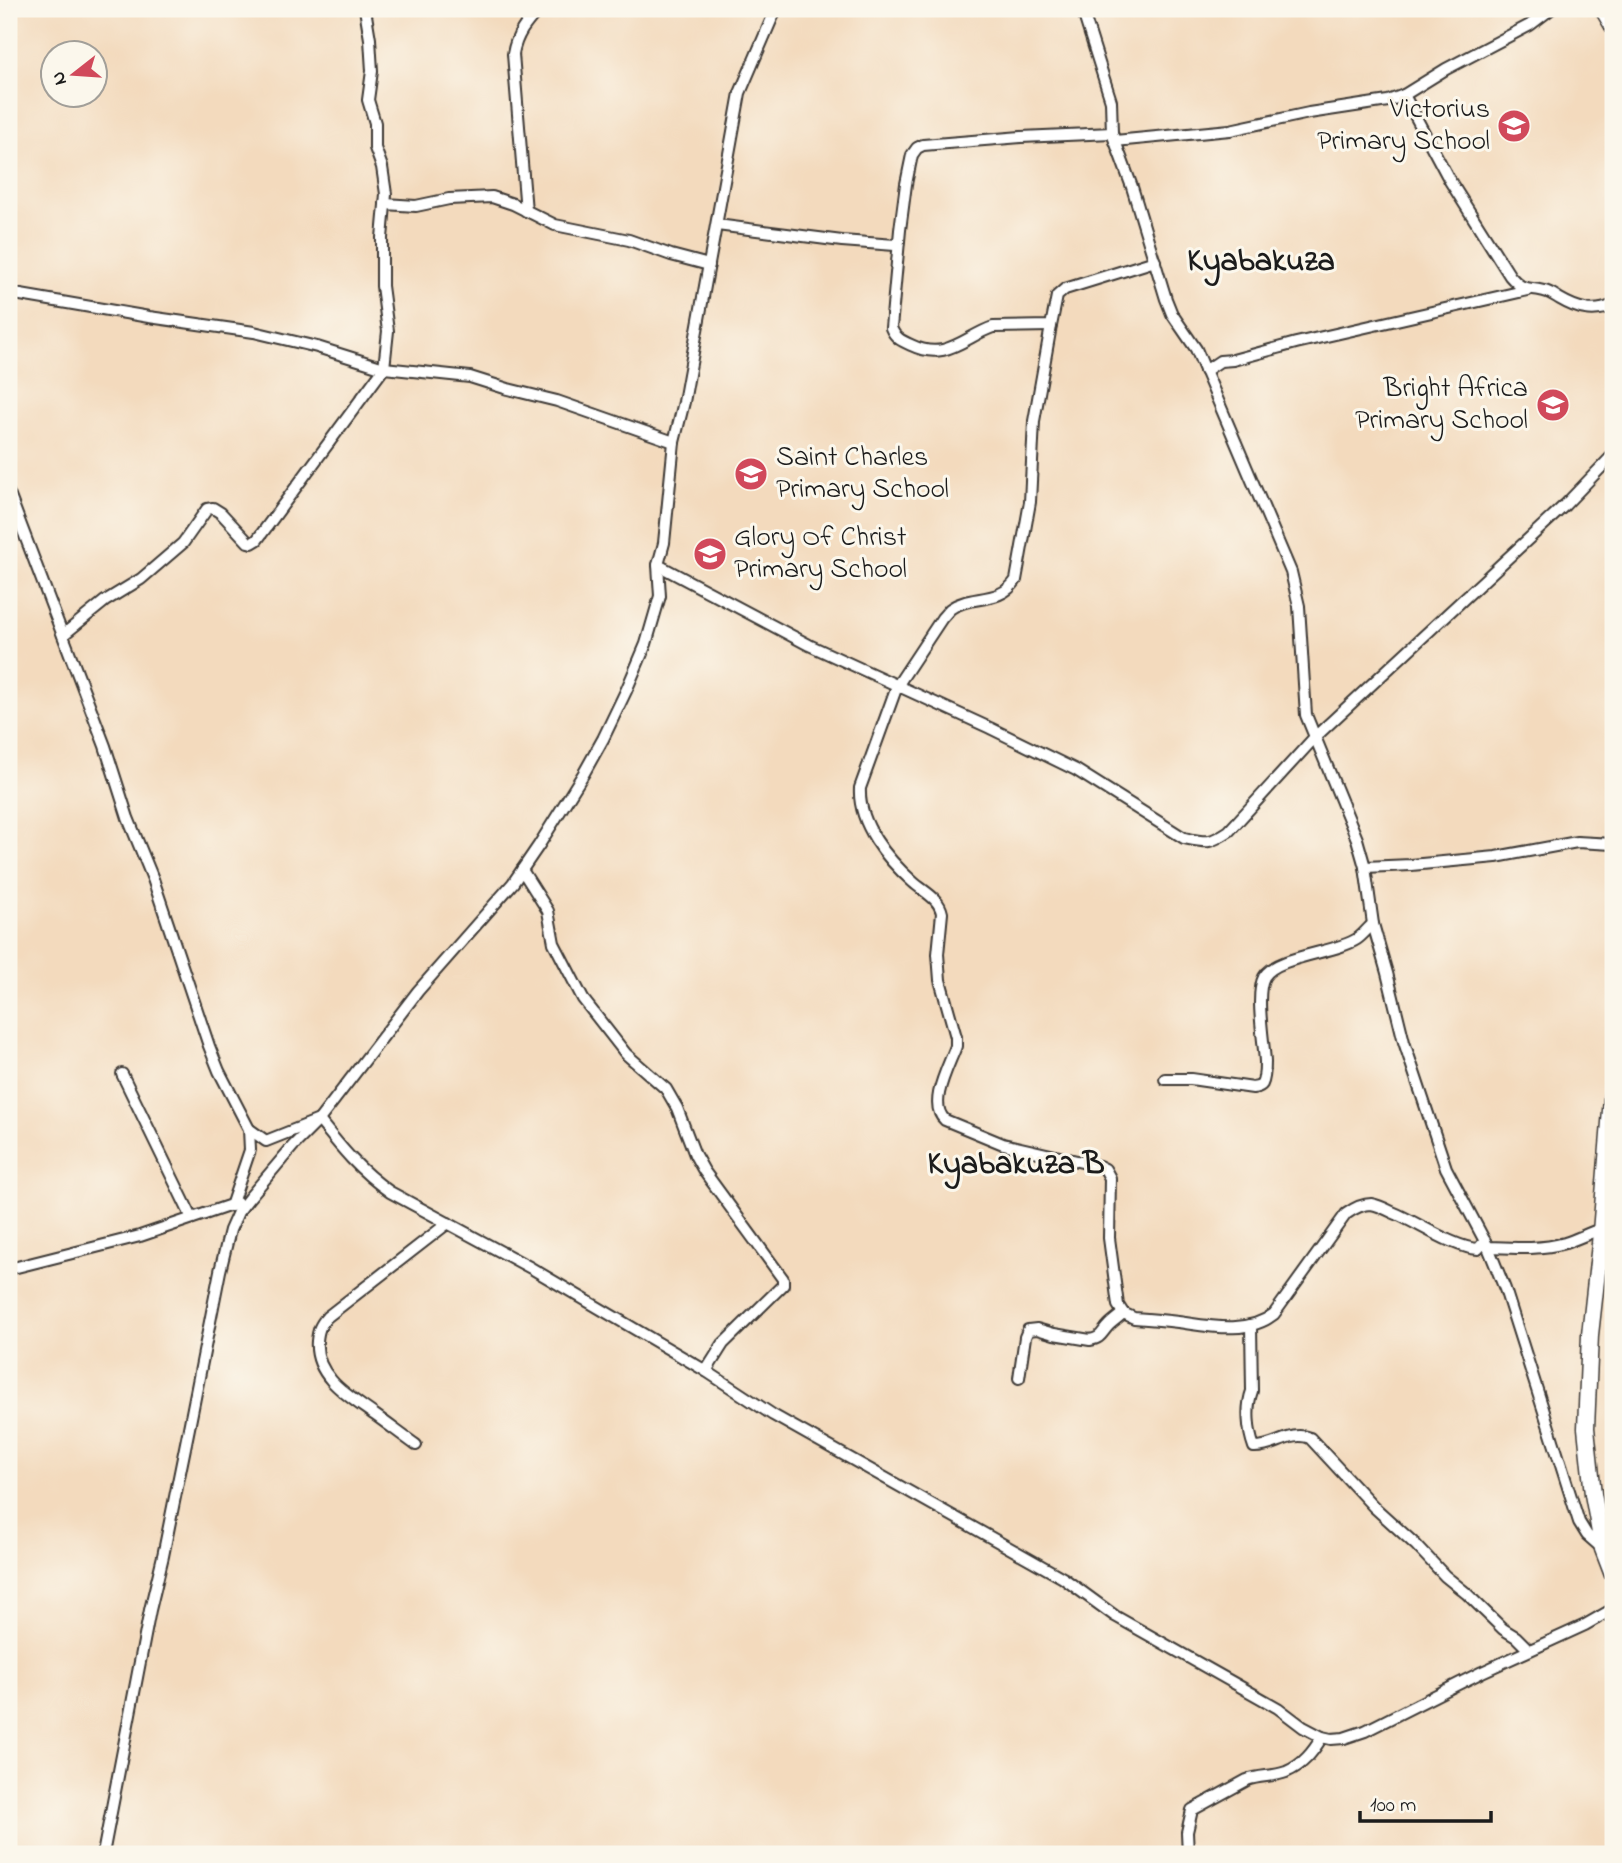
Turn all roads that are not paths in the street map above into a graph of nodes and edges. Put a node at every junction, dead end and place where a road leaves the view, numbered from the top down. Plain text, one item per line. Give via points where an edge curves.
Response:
1 (365, 9) edge
2 (539, 9) edge
3 (776, 9) edge
4 (1082, 9) edge
5 (1551, 9) edge
6 (1404, 95) junction
7 (1113, 137) junction
8 (385, 204) junction
9 (526, 211) junction
10 (717, 225) junction
11 (899, 240) junction
12 (1155, 261) junction
13 (709, 265) junction
14 (1528, 290) junction
15 (9, 293) edge
16 (1613, 305) edge
17 (1051, 326) junction
18 (1196, 349) junction
19 (1220, 361) junction
20 (384, 368) junction
21 (1205, 371) junction
22 (674, 442) junction
23 (1613, 455) edge
24 (9, 494) edge
25 (658, 565) junction
26 (63, 635) junction
27 (897, 686) junction
28 (1315, 737) junction
29 (1613, 844) edge
30 (1365, 867) junction
31 (522, 870) junction
32 (1373, 924) junction
33 (122, 1074) dead end
34 (1166, 1079) dead end
35 (1613, 1086) edge
36 (320, 1120) junction
37 (249, 1129) junction
38 (249, 1198) junction
39 (231, 1206) junction
40 (192, 1218) junction
41 (448, 1223) junction
42 (1601, 1229) junction
43 (1487, 1244) junction
44 (9, 1269) edge
45 (1123, 1313) junction
46 (1251, 1325) junction
47 (706, 1371) junction
48 (1019, 1378) dead end
49 (416, 1445) dead end
50 (1603, 1549) junction
51 (1613, 1575) edge
52 (1613, 1609) edge
53 (1529, 1650) junction
54 (1322, 1737) junction
55 (103, 1854) edge
56 (1188, 1854) edge

1 - 8 street via 372,71 368,100
2 - 9 street via 515,41 513,54
3 - 10 street via 740,93
4 - 7 street via 1111,101
5 - 6 street
6 - 7 street via 1230,130
6 - 14 street via 1450,181 1510,276
7 - 11 street via 1021,137 923,145 912,155
7 - 12 street
8 - 9 street via 416,206 492,197
8 - 20 street via 382,286 388,331
9 - 13 street via 555,225 629,240
10 - 11 street via 842,241 895,245
10 - 13 street
11 - 17 street via 891,323 898,339 917,348 947,349 993,327
12 - 17 street via 1065,289 1057,296
12 - 18 street via 1169,307
13 - 22 street
14 - 16 street via 1546,291 1585,310
14 - 19 street
15 - 20 street via 254,332
17 - 27 street via 1034,421 1030,502 1016,580 1004,593 950,609
18 - 19 street
18 - 21 street
19 - 21 street
20 - 22 street via 470,377 557,401
20 - 26 street via 257,540 248,542 221,513 207,509 183,543
21 - 28 street via 1291,572 1299,606 1306,715
22 - 25 street
23 - 28 street
24 - 26 street
25 - 27 street
25 - 31 street via 660,596 626,691 584,773
26 - 37 street via 209,1046
27 - 28 street via 1076,771 1184,838 1203,842 1229,831
27 - 45 street via 859,800 873,835 894,863 941,907 940,980 956,1046 939,1093 938,1110 946,1120 1003,1144 1108,1172 1109,1238
28 - 30 street
29 - 30 street via 1577,842 1496,857
30 - 32 street
31 - 36 street via 418,991
31 - 47 street via 548,911 554,943 583,999 626,1055 666,1089 704,1171 783,1279 783,1285 723,1345
32 - 34 street via 1356,939 1294,959 1266,974 1261,990 1265,1069 1259,1087
32 - 43 street via 1440,1154
33 - 40 street
35 - 42 highway
36 - 37 street via 266,1141
36 - 38 street
36 - 41 street via 371,1179
37 - 39 street via 250,1150
38 - 39 street
38 - 55 street via 225,1245
39 - 40 street
40 - 44 street via 140,1237
41 - 47 street
41 - 49 street via 327,1317 317,1333 316,1349 330,1379
42 - 43 street via 1528,1249
42 - 50 highway via 1586,1428
43 - 46 street via 1468,1248 1375,1205 1355,1208 1346,1214 1274,1314
43 - 50 street via 1506,1289 1576,1515 1587,1535
45 - 46 street via 1206,1326
45 - 48 street via 1102,1335 1090,1340 1028,1330
46 - 53 street via 1252,1391 1248,1402 1254,1447 1301,1434 1310,1438 1445,1576
47 - 54 street via 773,1415 1063,1578 1115,1616
50 - 51 highway
52 - 53 street
53 - 54 street via 1365,1731 1344,1738
54 - 56 street via 1303,1762 1286,1772 1247,1780 1192,1810

